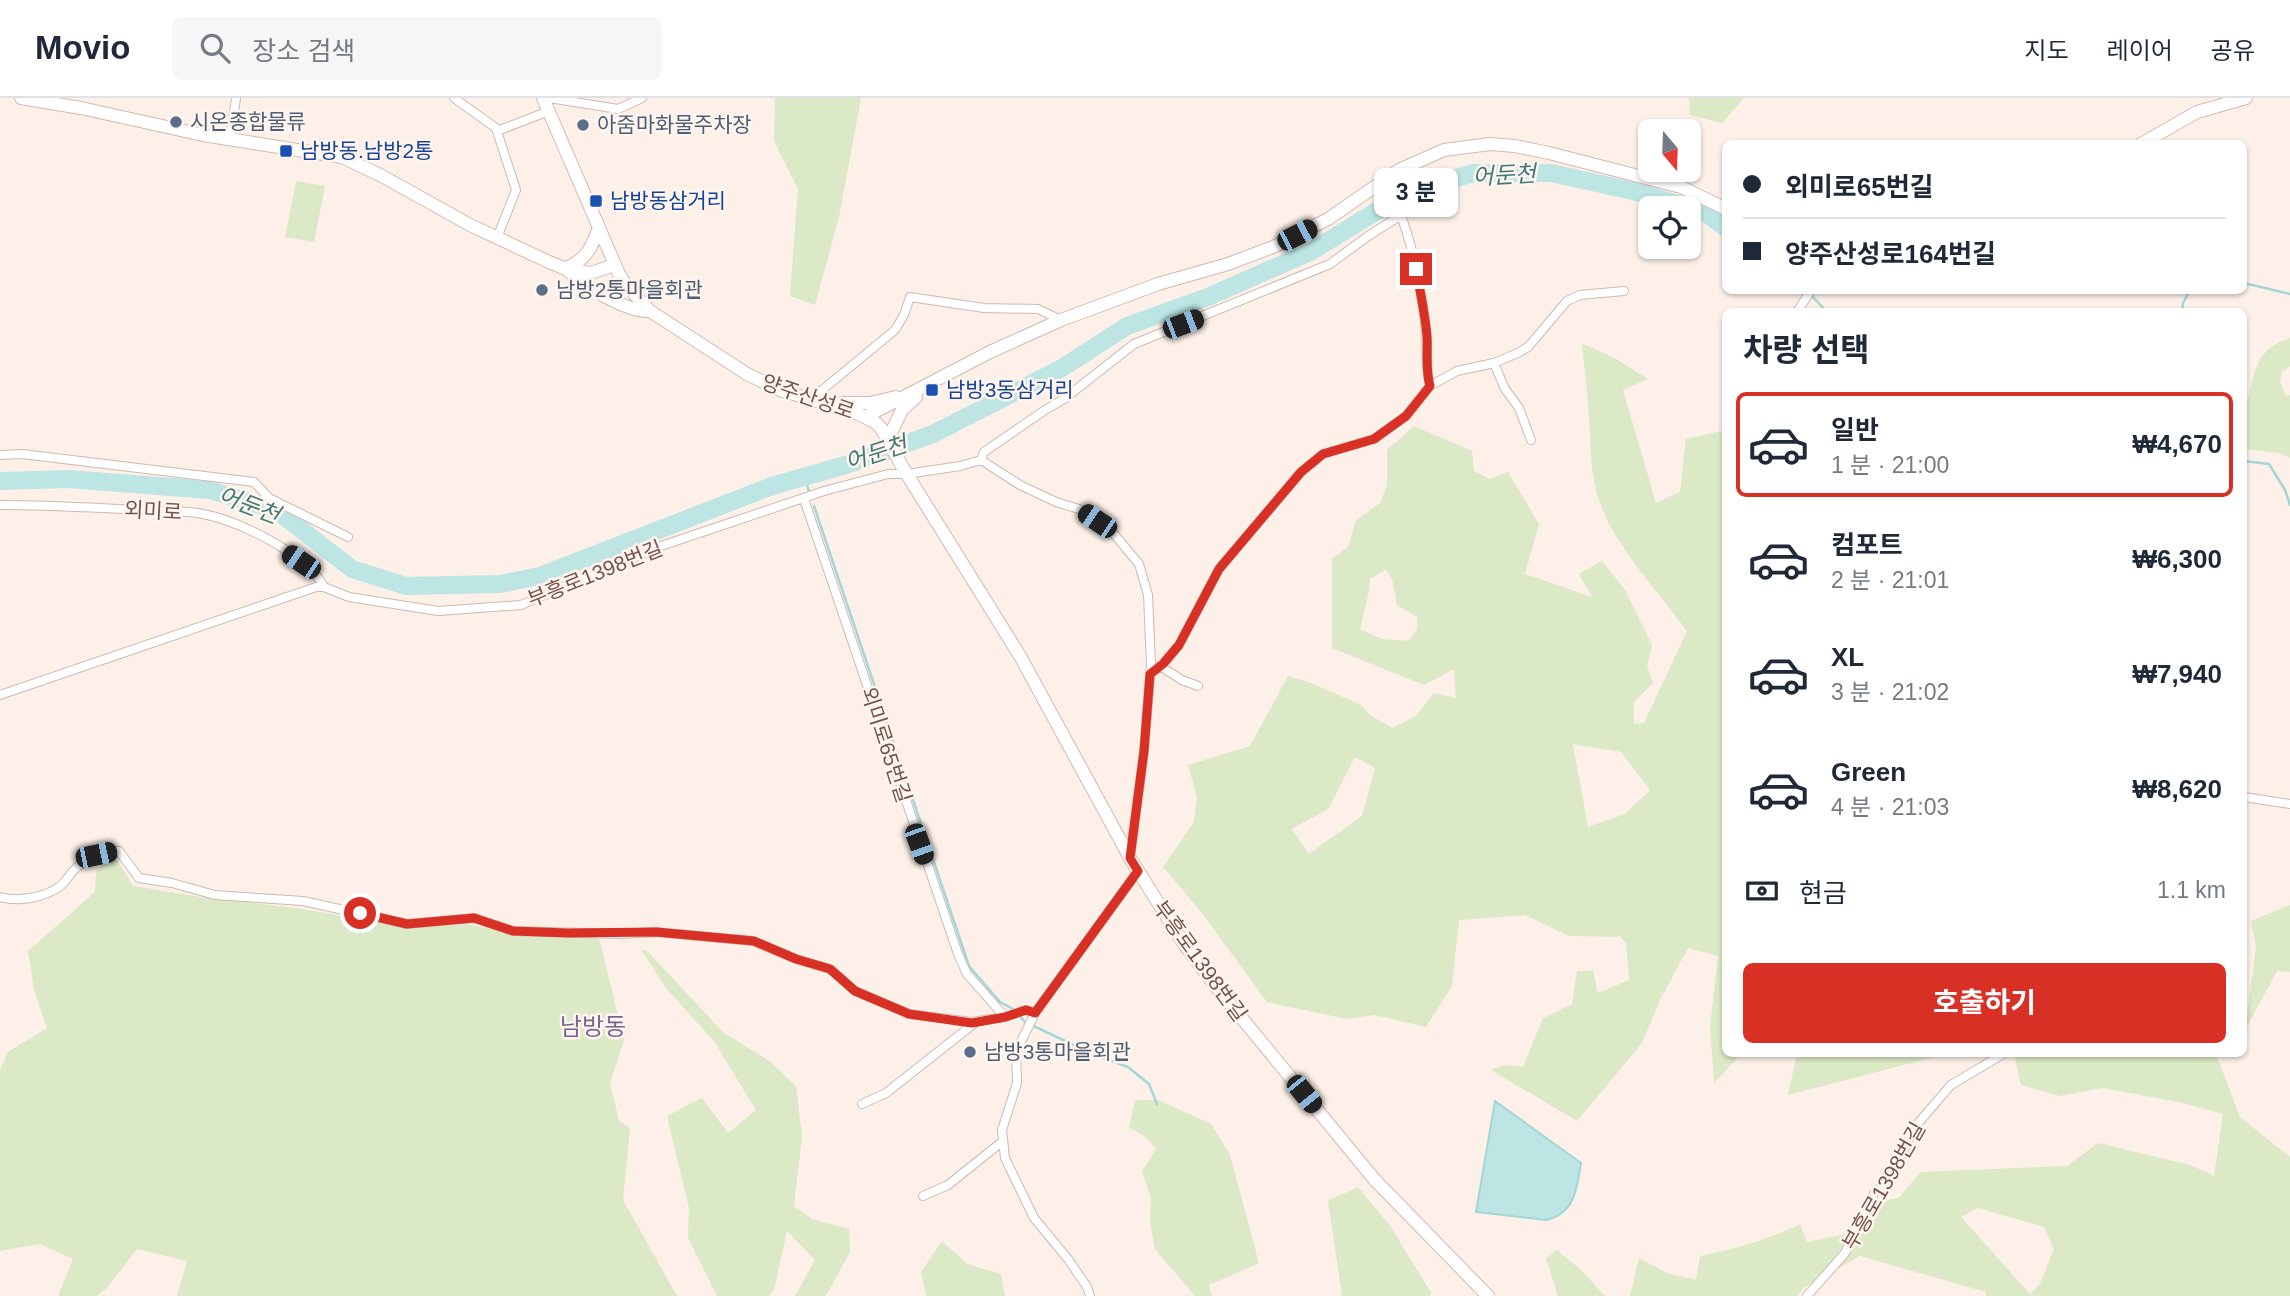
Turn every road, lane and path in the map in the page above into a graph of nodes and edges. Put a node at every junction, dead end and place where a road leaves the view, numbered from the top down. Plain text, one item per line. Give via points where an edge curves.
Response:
1 (21, 98) edge
2 (236, 98) edge
3 (454, 98) edge
4 (543, 98) edge
5 (642, 98) edge
6 (2246, 98) edge
7 (549, 105) edge
8 (497, 131) junction
9 (230, 139) junction
10 (2148, 140) edge
11 (1387, 184) junction
12 (1722, 207) edge
13 (1400, 216) junction
14 (599, 228) junction
15 (497, 237) junction
16 (614, 265) junction
17 (566, 268) junction
18 (1625, 292) dead end
19 (650, 311) junction
20 (1061, 320) junction
21 (1494, 363) junction
22 (930, 385) junction
23 (1430, 386) junction
24 (815, 402) junction
25 (865, 417) junction
26 (888, 439) junction
27 (1531, 440) dead end
28 (0, 455) edge
29 (981, 460) junction
30 (904, 471) junction
31 (804, 499) junction
32 (0, 505) edge
33 (348, 537) dead end
34 (324, 587) junction
35 (1156, 665) junction
36 (1198, 686) dead end
37 (0, 695) edge
38 (2247, 797) edge
39 (2290, 804) edge
40 (1130, 858) junction
41 (1138, 871) junction
42 (0, 897) edge
43 (1013, 1015) junction
44 (1032, 1020) junction
45 (976, 1022) junction
46 (1998, 1057) edge
47 (862, 1104) dead end
48 (1003, 1140) junction
49 (923, 1196) dead end
50 (1090, 1296) edge
51 (1488, 1296) edge
52 (1807, 1296) edge

1 - 9 street
2 - 9 street
3 - 8 street
4 - 7 street, 양주산성로
5 - 7 street via 618,109
6 - 10 street via 2197,112
7 - 8 street
7 - 14 street, 양주산성로
8 - 15 street via 516,190
9 - 15 street via 342,157
11 - 12 street, 양주산성로 via 1410,164 1444,150 1490,144 1515,146 1681,187
11 - 13 street
11 - 20 street, 양주산성로 via 1273,247
13 - 23 street via 1423,306
13 - 29 street, 부흥로1398번길 via 1330,264 1134,344 1064,399 984,452
14 - 16 street, 양주산성로
14 - 17 street via 584,258
15 - 17 street
16 - 17 street via 591,273
16 - 19 street, 양주산성로
17 - 19 street via 576,279 623,305
18 - 21 street via 1580,295 1567,301 1528,347
19 - 24 street, 양주산성로 via 747,374
20 - 22 street, 양주산성로
20 - 24 street via 1038,309 984,308 910,297 895,330
21 - 23 street via 1457,370
21 - 27 street
22 - 24 street via 870,403
22 - 25 street, 양주산성로
22 - 26 street via 902,410
23 - 35 street via 1406,416 1374,439 1323,454 1301,472 1219,569 1179,645
24 - 25 street, 양주산성로
25 - 26 street, 부흥로1398번길
26 - 30 street, 부흥로1398번길
28 - 33 street via 254,482 269,498
29 - 30 street, 부흥로1398번길
29 - 35 street via 1020,485 1079,509 1114,534 1139,564 1149,595
30 - 31 street, 부흥로1398번길
30 - 40 street, 부흥로1398번길 via 1020,656
31 - 34 street, 부흥로1398번길 via 662,545 521,605 438,611 349,597
31 - 43 street, 외미로65번길 via 958,954 987,1000
32 - 34 street, 외미로 via 200,513 274,543 301,562
34 - 37 street
35 - 36 street
35 - 40 street via 1150,674
38 - 39 street
40 - 41 street, 부흥로1398번길
41 - 44 street
41 - 51 street, 부흥로1398번길 via 1217,988 1374,1179
42 - 45 street via 14,901 46,894 96,855 120,851 139,878 215,895 303,901 407,924 474,918 513,931 656,932 754,941 830,969 855,991 909,1014
43 - 44 street via 1026,1010
43 - 45 street
44 - 48 street via 1016,1052 1017,1083
45 - 47 street via 886,1093
46 - 52 street, 부흥로1398번길 via 1951,1085 1914,1128 1893,1174 1874,1194 1845,1253
48 - 49 street via 948,1185
48 - 50 street via 1005,1158 1034,1218 1068,1259

